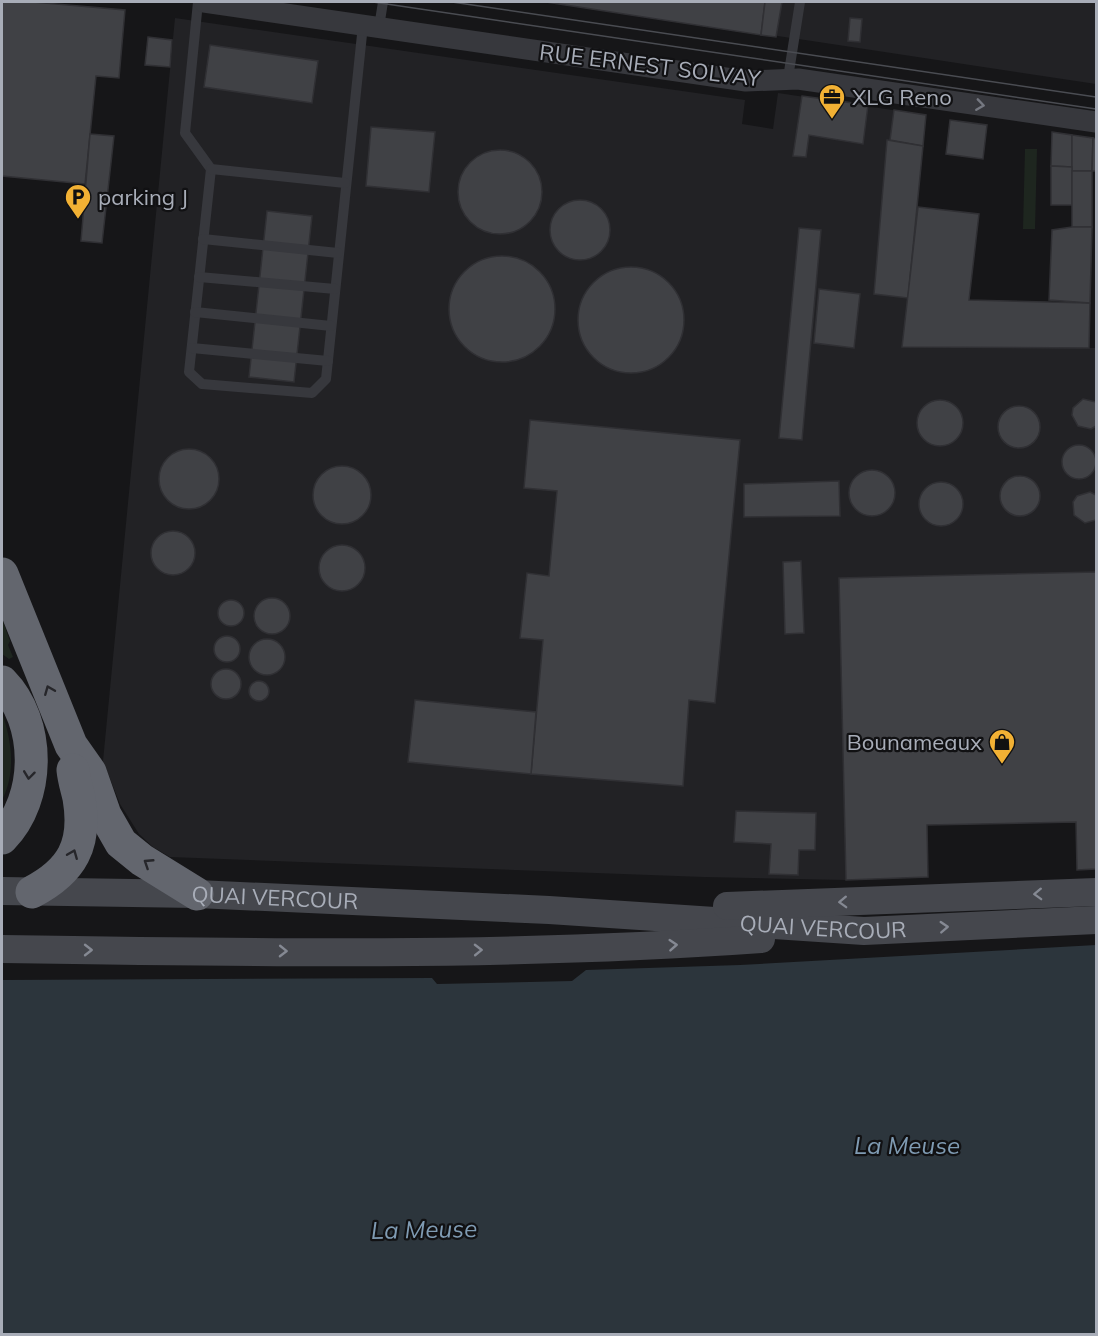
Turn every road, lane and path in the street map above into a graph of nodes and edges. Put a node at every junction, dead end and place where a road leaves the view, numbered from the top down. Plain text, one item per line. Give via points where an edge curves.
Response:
1 (198, 2) edge
2 (204, 2) edge
3 (382, 2) edge
4 (800, 2) edge
5 (300, 9) edge
6 (371, 26) junction
7 (793, 79) junction
8 (1096, 122) edge
9 (211, 169) junction
10 (345, 183) junction
11 (203, 239) junction
12 (338, 253) junction
13 (199, 277) junction
14 (334, 289) junction
15 (195, 312) junction
16 (331, 326) junction
17 (192, 348) junction
18 (328, 361) junction
19 (2, 574) edge
20 (2, 682) edge
21 (71, 745) junction
22 (2, 838) edge
23 (17, 892) edge
24 (1096, 892) edge
25 (197, 894) junction
26 (549, 910) junction
27 (1096, 920) edge
28 (864, 931) junction
29 (2, 949) edge

1 - 9 lane via 185,133
2 - 5 street, RUE ERNEST SOLVAY
3 - 6 lane
4 - 7 lane
5 - 6 street, RUE ERNEST SOLVAY
6 - 7 street, RUE ERNEST SOLVAY via 746,81
6 - 10 lane
7 -> 8 street, RUE ERNEST SOLVAY
9 - 10 lane
9 - 11 lane
10 - 12 lane
11 - 12 lane
11 - 13 lane
12 - 14 lane
13 - 14 lane
13 - 15 lane
14 - 16 lane
15 - 16 lane
15 - 17 lane
16 - 18 lane
17 - 18 lane
17 - 18 lane via 189,372 202,384 312,393 326,379
21 -> 19 highway
20 -> 22 highway via 21,711 31,756 24,802
23 -> 21 highway via 55,880 69,865 81,818
25 -> 21 highway via 122,843 105,814 90,772
23 - 25 main road, QUAI VERCOUR
24 -> 26 main road, QUAI VERCOUR
25 - 26 main road, QUAI VERCOUR
26 - 28 main road, QUAI VERCOUR
28 -> 27 main road, QUAI VERCOUR
29 -> 28 main road via 392,952 666,946

